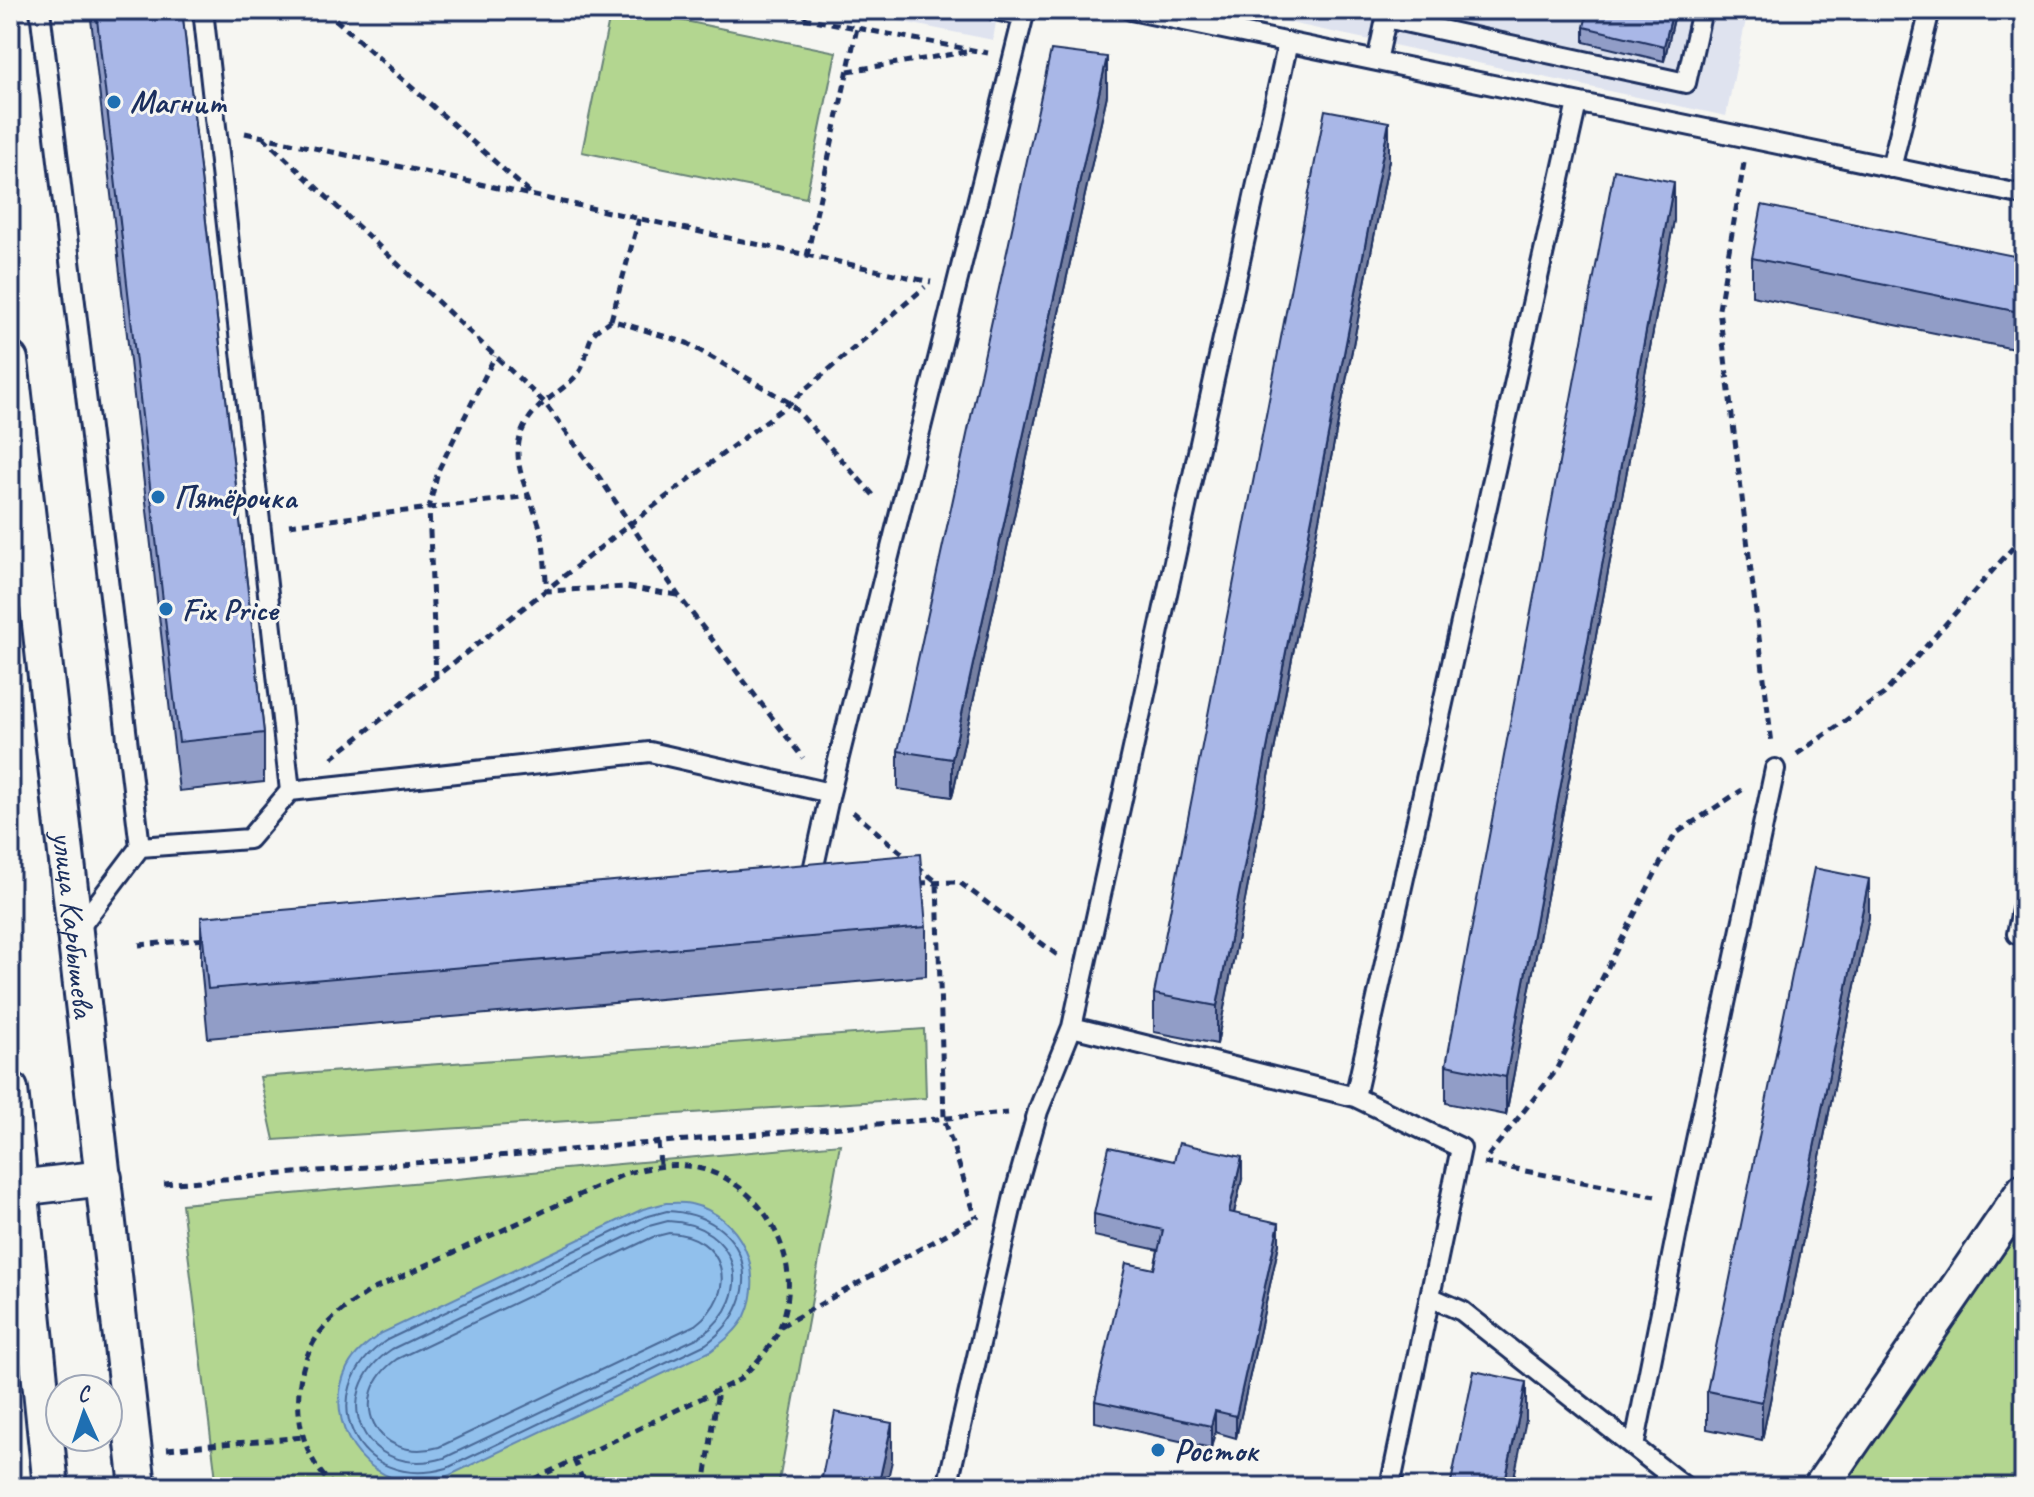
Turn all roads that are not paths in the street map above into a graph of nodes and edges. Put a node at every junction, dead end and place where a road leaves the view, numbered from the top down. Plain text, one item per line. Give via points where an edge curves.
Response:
1 (40, 10) edge
2 (203, 10) edge
3 (995, 10) edge
4 (1131, 10) edge
5 (1702, 10) edge
6 (1930, 10) edge
7 (1024, 13) edge
8 (1387, 14) edge
9 (1288, 42) junction
10 (1377, 61) junction
11 (1577, 103) junction
12 (1891, 168) junction
13 (2024, 195) edge
14 (10, 360) edge
15 (1775, 769) road end
16 (290, 791) junction
17 (830, 793) junction
18 (140, 847) junction
19 (809, 887) edge
20 (2024, 900) edge
21 (75, 933) junction
22 (2024, 936) edge
23 (1072, 1027) junction
24 (10, 1089) edge
25 (1355, 1097) junction
26 (104, 1178) junction
27 (15, 1188) edge
28 (2024, 1191) edge
29 (1430, 1297) junction
30 (1634, 1447) junction
31 (51, 1487) edge
32 (138, 1487) edge
33 (947, 1487) edge
34 (1390, 1487) edge
35 (1685, 1487) edge
36 (1821, 1487) edge

1 - 18 lane
2 - 16 lane
3 - 7 lane
4 - 9 lane
5 - 8 lane via 1686,83
6 - 12 lane
7 - 17 lane
8 - 10 lane
9 - 10 lane
9 - 23 lane
10 - 11 lane
11 - 12 lane
11 - 25 lane
12 - 13 lane
14 - 21 street, улица Карбышева
15 - 30 lane
16 - 17 lane via 650,752
16 - 18 lane via 249,839
17 - 19 lane
18 - 21 lane
20 - 22 lane via 2017,934
21 - 26 street, улица Карбышева
23 - 25 lane
23 - 33 lane via 1038,1111 1014,1196
24 - 27 street
25 - 29 lane via 1461,1148
26 - 27 street
26 - 32 street, улица Карбышева
27 - 31 street
28 - 36 street
29 - 30 lane via 1462,1311
29 - 34 lane
30 - 35 lane

